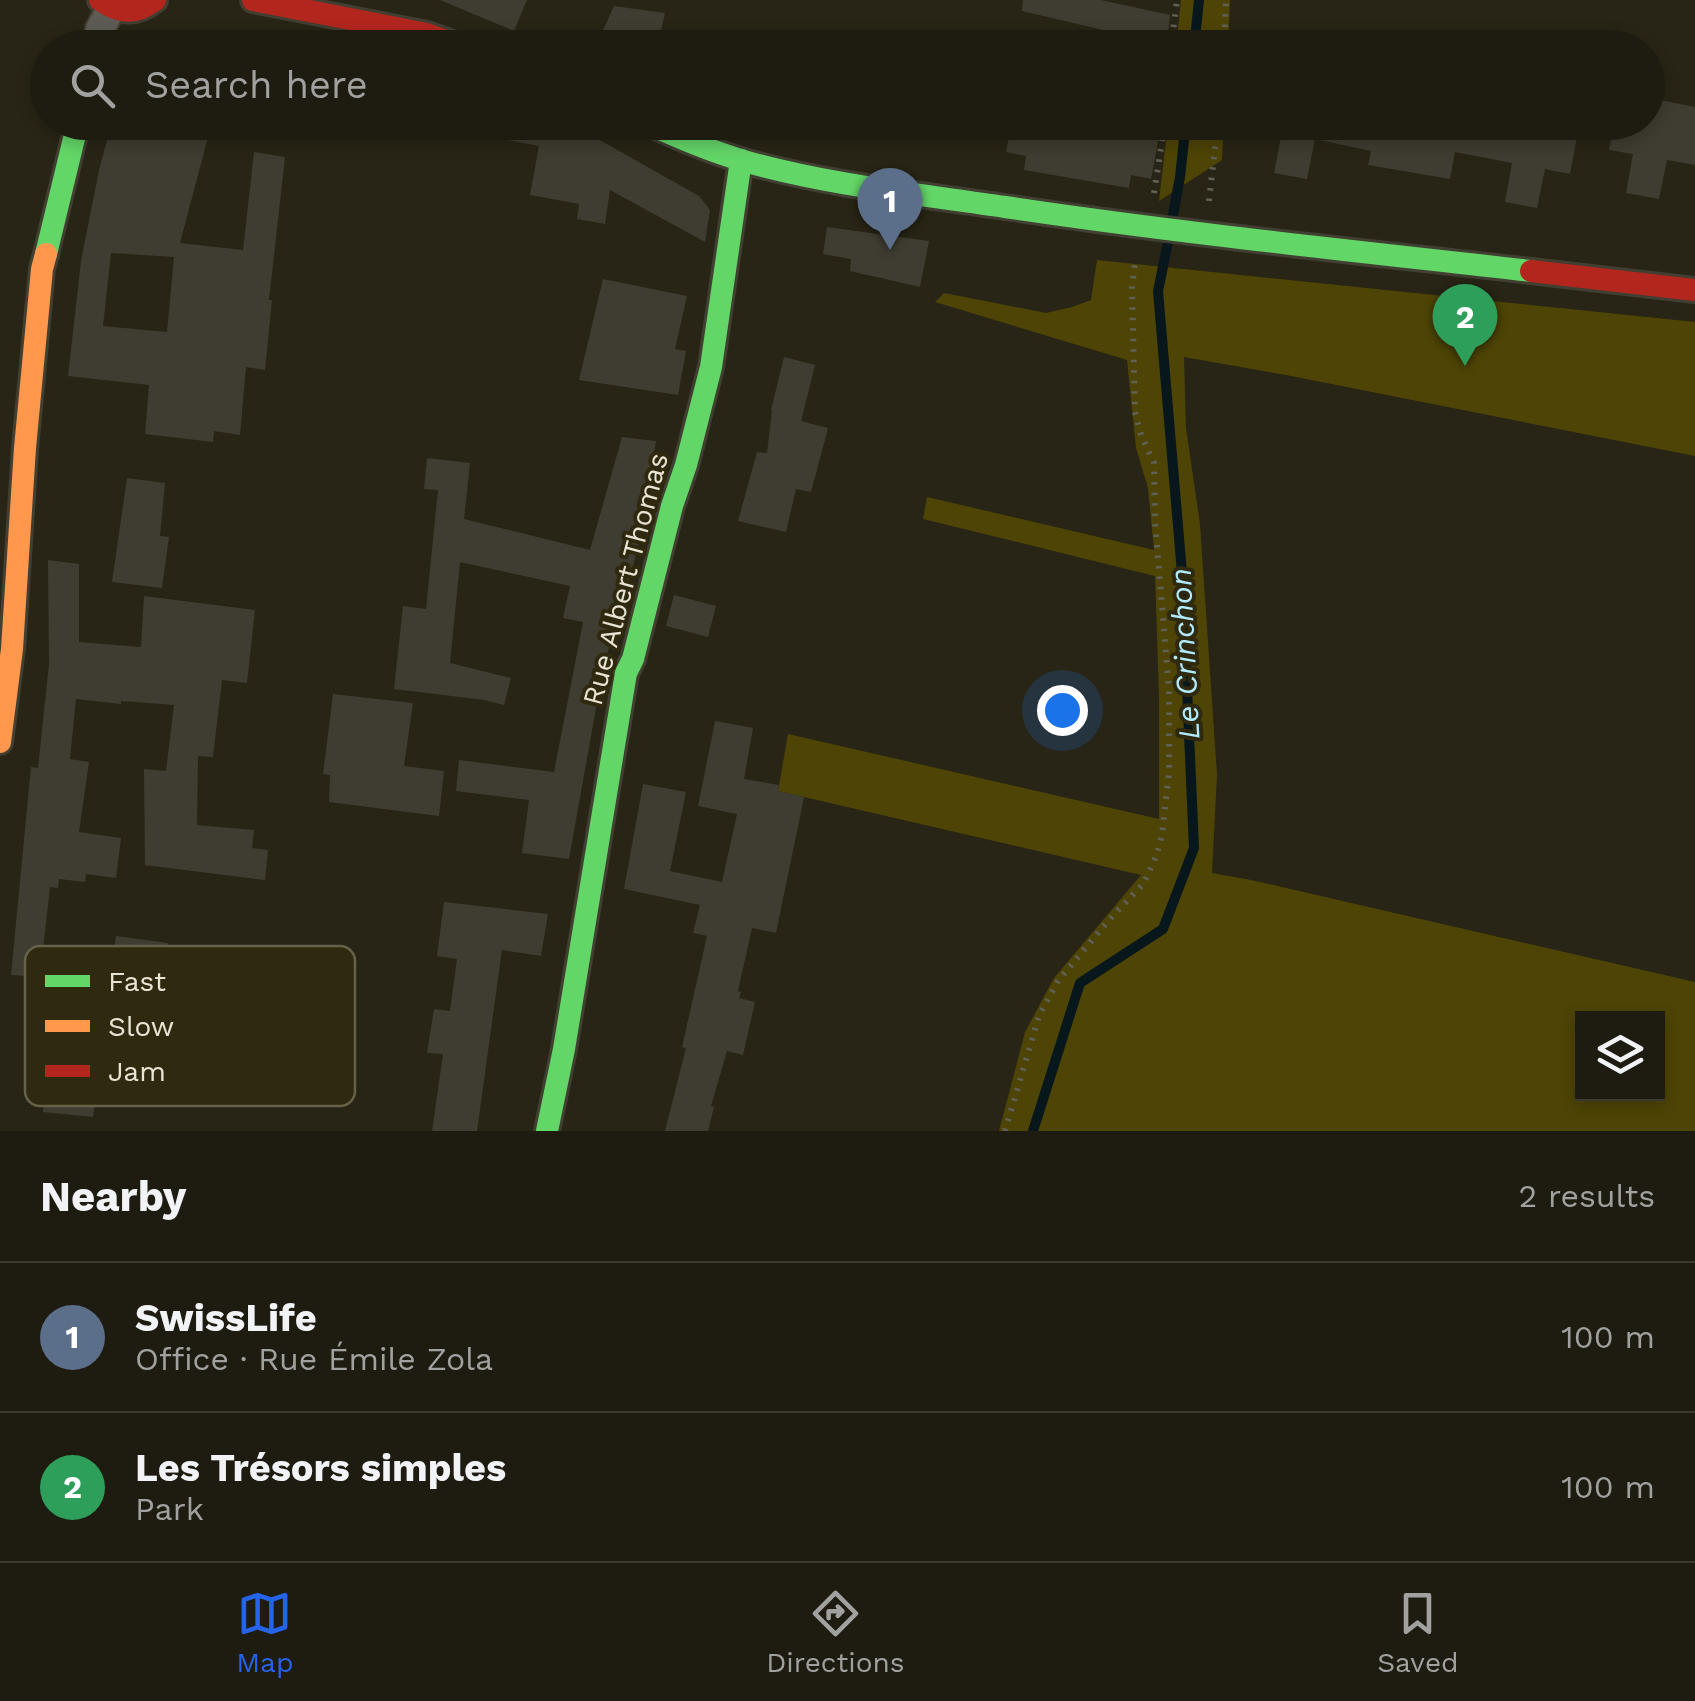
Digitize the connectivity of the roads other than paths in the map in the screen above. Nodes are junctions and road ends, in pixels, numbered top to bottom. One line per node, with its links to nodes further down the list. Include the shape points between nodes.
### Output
1 (155, 0): 3 (street, via 124,12)
2 (253, 0): 5 (street)
3 (106, 4): 4 (street)
4 (100, 30)
5 (407, 30)
6 (74, 140): 10 (street, via 42,269)
7 (686, 140): 8 (street)
8 (741, 160): 9 (street, via 870,187 1148,228); 11 (street, Rue Albert Thomas, via 711,367 626,673)
9 (1695, 290)
10 (0, 742)
11 (547, 1131)

